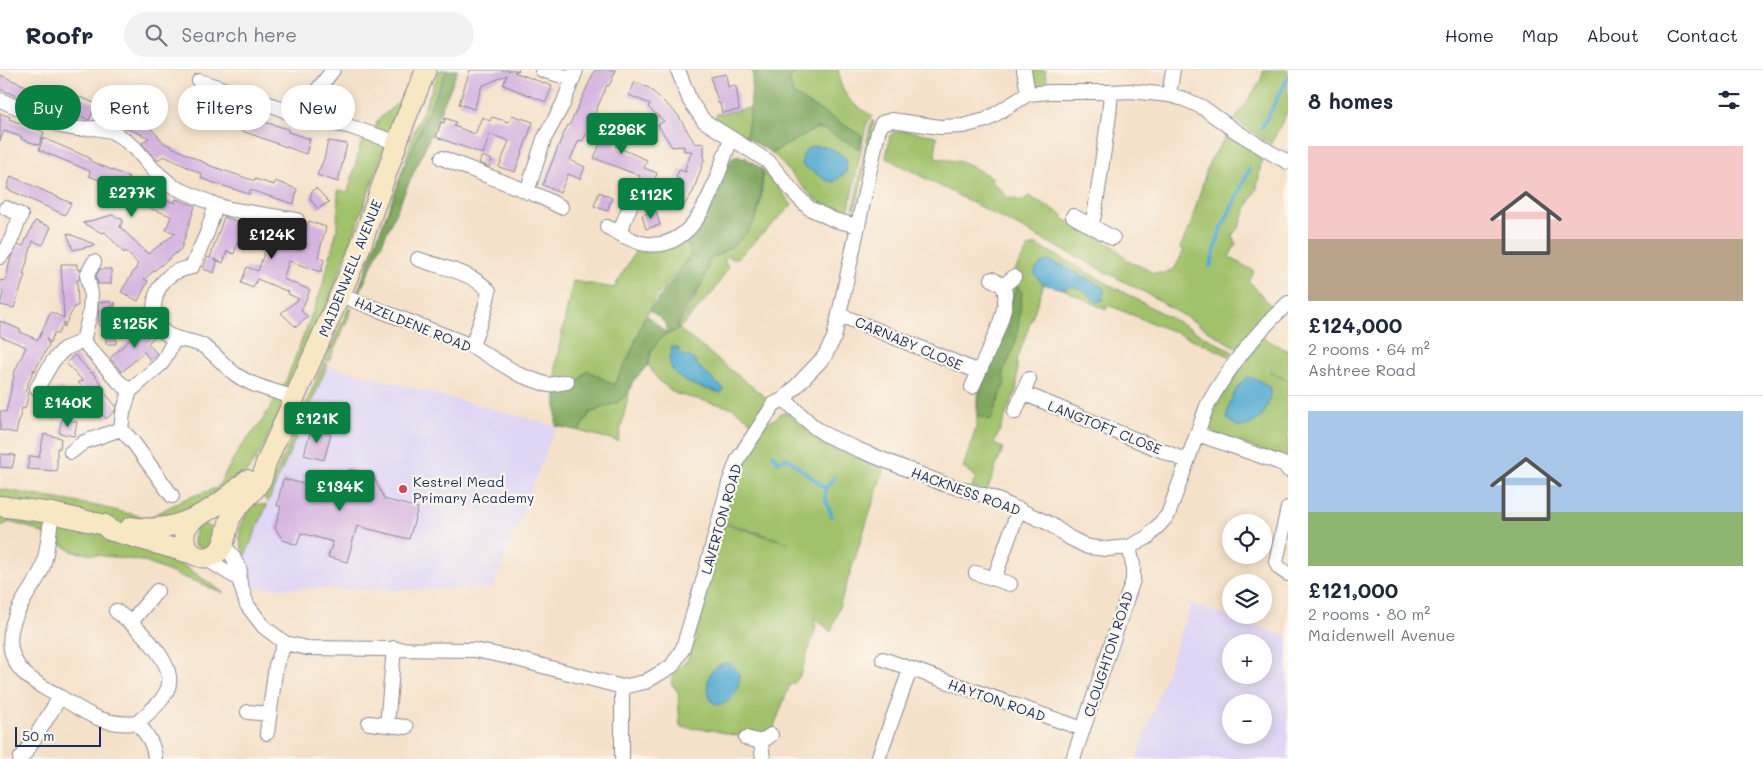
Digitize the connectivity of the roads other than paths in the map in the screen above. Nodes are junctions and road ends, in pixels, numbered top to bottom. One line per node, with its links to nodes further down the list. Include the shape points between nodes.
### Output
1 (333, 70): 9 (street)
2 (426, 70): 17 (street, MAIDENWELL AVENUE)
3 (542, 70): 7 (street)
4 (678, 70): 16 (street, via 697,114)
5 (1024, 70): 11 (street)
6 (1173, 70): 12 (street)
7 (574, 74): 20 (street, via 563,104 544,139)
8 (199, 80): 14 (street)
9 (321, 85)
10 (1110, 92): 11 (street, LAVERTON ROAD); 12 (street, LAVERTON ROAD); 28 (street)
11 (1028, 94): 27 (street, LAVERTON ROAD, via 986,120 973,124 950,128 892,120 883,122)
12 (1169, 95): 19 (street, LAVERTON ROAD, via 1202,106 1234,130)
13 (0, 100): 22 (street, via 61,126 111,131 135,148 153,170 174,187)
14 (281, 109)
15 (355, 128): 17 (street)
16 (731, 139): 21 (street, via 706,205 683,234 668,242 653,244 639,242 613,230); 27 (street, via 768,162 809,208 834,220)
17 (398, 143): 34 (street, MAIDENWELL AVENUE)
18 (438, 156): 20 (street)
19 (1288, 162)
20 (527, 192): 23 (street)
21 (634, 197)
22 (216, 205): 26 (street); 37 (street, via 192,267 172,274 157,291 156,317 163,331)
23 (561, 207)
24 (6, 208): 30 (street, via 21,215 8,247)
25 (1073, 216): 28 (street)
26 (297, 220)
27 (858, 226): 36 (street, LAVERTON ROAD)
28 (1091, 227): 29 (street)
29 (1113, 238)
30 (0, 257)
31 (418, 259): 39 (street, via 468,276 489,291)
32 (94, 262): 38 (street, via 88,275 90,313)
33 (1014, 277): 40 (street, CARNABY CLOSE, via 998,282 1006,294 1004,310)
34 (340, 294): 39 (street, HAZELDENE ROAD); 47 (street, MAIDENWELL AVENUE)
35 (1288, 303): 51 (street, HACKNESS ROAD, via 1252,342 1216,390)
36 (840, 315): 40 (street, CARNABY CLOSE); 48 (street, LAVERTON ROAD, via 834,338 824,357)
37 (175, 339): 45 (street, via 162,363); 47 (street, via 200,345 238,376)
38 (83, 341): 44 (street, via 64,349); 45 (street)
39 (472, 346): 42 (street, HAZELDENE ROAD, via 527,378 548,385)
40 (978, 372): 43 (street, CARNABY CLOSE)
41 (1029, 378): 46 (street)
42 (567, 382)
43 (972, 387)
44 (37, 388)
45 (130, 391): 50 (street)
46 (1023, 393): 49 (street); 53 (street, LANGTOFT CLOSE)
47 (294, 398): 54 (street, MAIDENWELL AVENUE)
48 (784, 399): 59 (street, HACKNESS ROAD, via 828,436 944,484 991,497); 79 (street, LAVERTON ROAD, via 774,404 738,459 683,648 672,666 645,682)
49 (1015, 412)
50 (121, 429): 52 (street, via 84,442); 56 (street)
51 (1197, 434): 53 (street, HACKNESS ROAD); 55 (street, via 1278,462)
52 (71, 452)
53 (1188, 461): 64 (street, HACKNESS ROAD, via 1168,515 1148,537)
54 (266, 463): 61 (street, MAIDENWELL AVENUE, via 236,491); 63 (street, MAIDENWELL AVENUE, via 256,488 228,522)
55 (1288, 470)
56 (172, 496)
57 (0, 506): 60 (street, MAIDENWELL AVENUE)
58 (1288, 508): 67 (street, via 1276,562)
59 (1019, 509): 64 (street, HACKNESS ROAD, via 1088,547); 69 (street)
60 (52, 513): 62 (street, MAIDENWELL AVENUE); 73 (street, via 41,570 20,606)
61 (196, 518): 62 (street, MAIDENWELL AVENUE, via 156,529 111,522); 63 (street, via 207,516 215,519 221,525); 65 (street, via 187,526 184,535 186,546)
62 (105, 525): 65 (street, MAIDENWELL AVENUE, via 109,530)
63 (224, 541): 65 (street, via 215,554); 68 (street, LAVERTON ROAD, via 240,571)
64 (1129, 547): 87 (street, CLOUGHTON ROAD, via 1132,580)
65 (198, 555): 68 (street)
66 (976, 573): 69 (street)
67 (1288, 574)
68 (239, 579): 75 (street, LAVERTON ROAD, via 247,605 264,628)
69 (994, 579): 70 (street)
70 (1010, 584)
71 (157, 591): 74 (street)
72 (116, 612): 74 (street)
73 (6, 622): 80 (street, via 10,646 20,669)
74 (131, 622): 83 (street, via 167,665 170,678 165,695)
75 (285, 643): 76 (street, LAVERTON ROAD, via 307,648); 82 (street, via 276,665)
76 (394, 648): 79 (street, LAVERTON ROAD, via 474,650); 85 (street)
77 (884, 659): 78 (street, HAYTON ROAD)
78 (910, 670): 87 (street, HAYTON ROAD); 94 (street)
79 (622, 687): 92 (street)
80 (60, 697): 83 (street, via 98,720 121,724); 90 (street)
81 (248, 712): 82 (street)
82 (269, 714): 88 (street)
83 (137, 722): 91 (street, via 153,745)
84 (369, 723): 85 (street)
85 (387, 725): 86 (street)
86 (406, 726)
87 (1083, 730): 95 (street, CLOUGHTON ROAD)
88 (267, 733)
89 (746, 738): 93 (street, via 766,739)
90 (20, 759)
91 (155, 759)
92 (622, 759)
93 (763, 759)
94 (878, 759)
95 (1073, 759)

